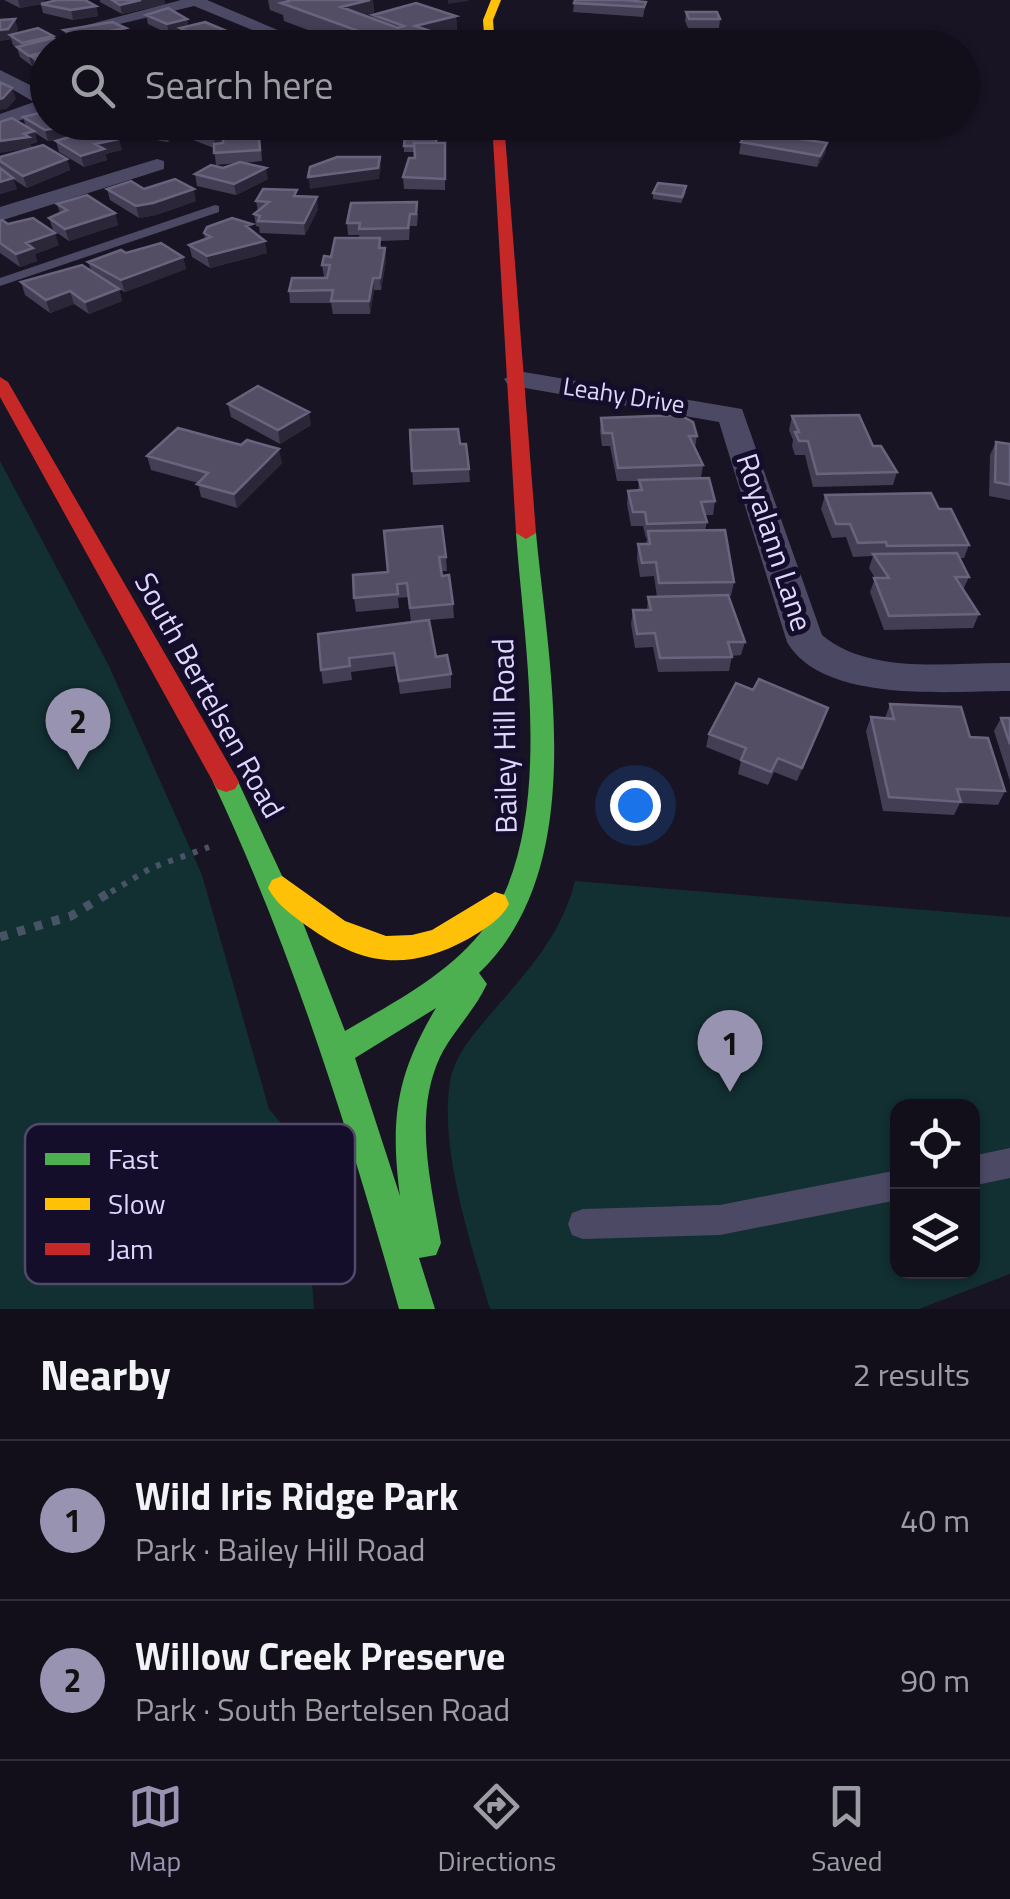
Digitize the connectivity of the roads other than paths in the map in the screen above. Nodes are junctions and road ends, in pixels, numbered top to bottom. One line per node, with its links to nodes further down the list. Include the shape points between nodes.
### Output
1 (496, 0): 5 (main road)
2 (195, 1): 3 (street); 4 (street)
3 (95, 25)
4 (267, 30)
5 (489, 30)
6 (0, 74): 7 (street)
7 (30, 91)
8 (30, 111): 9 (street)
9 (0, 120)
10 (499, 140): 15 (main road, Bailey Hill Road)
11 (157, 165): 13 (street)
12 (215, 209): 14 (lane)
13 (0, 214)
14 (0, 282)
15 (518, 378): 17 (street, Leahy Drive); 19 (main road, Bailey Hill Road, via 542,808)
16 (0, 382): 20 (main road, South Bertelsen Road, via 200,733)
17 (729, 412): 18 (street, Royalann Lane, via 806,642 827,670)
18 (1010, 677)
19 (534, 857): 20 (main road, via 479,920 443,942 406,950 356,944 330,932); 21 (main road, Bailey Hill Road)
20 (271, 876): 22 (main road, South Bertelsen Road)
21 (504, 925): 22 (main road, Bailey Hill Road, via 442,987); 28 (main road, via 492,961 438,1027 414,1080 416,1176)
22 (340, 1050): 27 (main road)
23 (1010, 1163): 24 (lane)
24 (980, 1169)
25 (890, 1187): 26 (lane, via 720,1220)
26 (583, 1224)
27 (417, 1309)
28 (432, 1309)

